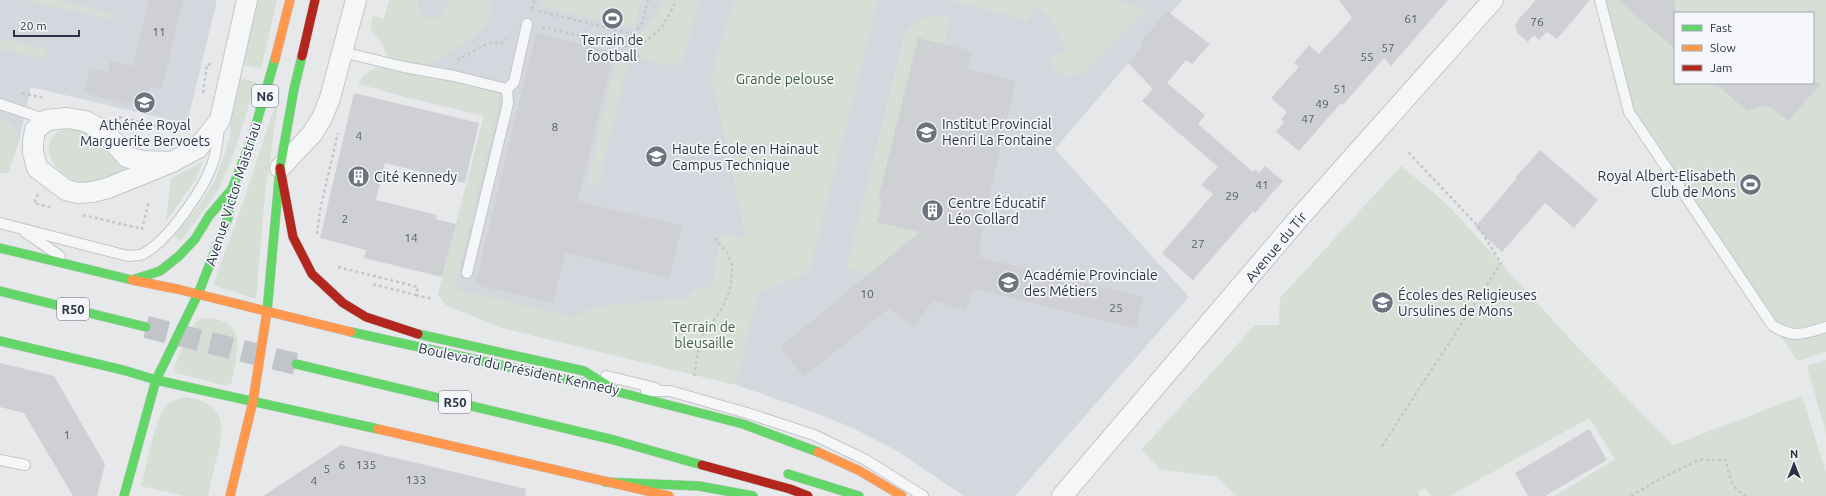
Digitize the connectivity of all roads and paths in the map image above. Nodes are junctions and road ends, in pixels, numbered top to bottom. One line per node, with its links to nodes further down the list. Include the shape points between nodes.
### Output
1 (247, 0): 19 (street)
2 (290, 0): 24 (main road, Avenue Victor Maistriau / N6, via 270,80 253,135)
3 (315, 0): 23 (main road, N6, via 294,90)
4 (356, 0): 13 (street)
5 (534, 0): 11 (path, via 532,10)
6 (648, 0): 11 (path, via 642,23)
7 (676, 0): 12 (path, via 665,24 652,38)
8 (1493, 0): 69 (street, Avenue du Tir, via 1300,218)
9 (1600, 0): 45 (lane, via 1629,112 1772,325 1784,332 1802,334)
10 (527, 24): 12 (path); 15 (path, via 502,43 489,43 450,64); 16 (lane, via 514,82)
11 (633, 34): 12 (path)
12 (632, 48): 14 (path)
13 (342, 52): 15 (lane); 23 (street, via 322,118 312,134)
14 (639, 57)
15 (427, 71): 16 (lane)
16 (507, 90): 36 (lane, via 508,103)
17 (0, 104): 18 (lane)
18 (47, 120): 22 (street, via 67,118 85,121 111,139 127,157 142,161); 22 (street, via 35,130 33,152 37,168 66,190 78,193 108,188)
19 (220, 120): 22 (street, via 198,148); 30 (lane, via 217,149 207,176 183,216 159,242 142,254 128,256)
20 (340, 125): 32 (path, via 320,210)
21 (1407, 150): 55 (path, via 1478,226 1501,263)
22 (172, 162)
23 (280, 168): 43 (main road, N6); 48 (main road, via 293,237 312,274 343,303 366,317 393,327)
24 (232, 189): 37 (main road, via 209,216 195,239 179,256 160,271); 40 (main road, Avenue Victor Maistriau / N6, via 228,218)
25 (149, 201): 28 (path, via 142,229)
26 (34, 203): 27 (path)
27 (57, 209)
28 (80, 214)
29 (0, 223): 30 (lane)
30 (19, 227): 34 (lane)
31 (714, 238): 49 (path, via 727,252 732,266 731,285 723,307 700,339)
32 (316, 241)
33 (0, 248): 34 (main road, Boulevard du Président Kennedy)
34 (74, 266): 37 (main road, Boulevard du Président Kennedy)
35 (338, 267): 41 (path, via 418,287)
36 (467, 273)
37 (132, 280): 40 (main road, Boulevard du Président Kennedy)
38 (372, 284): 41 (path)
39 (0, 291): 44 (main road, R50)
40 (198, 294): 43 (main road, Boulevard du Président Kennedy); 50 (main road, Avenue Victor Maistriau)
41 (416, 296): 42 (path)
42 (433, 298)
43 (267, 312): 52 (main road, Boulevard du Président Kennedy); 53 (main road)
44 (146, 326)
45 (1826, 327)
46 (0, 341): 50 (main road)
47 (296, 364): 54 (main road, R50)
48 (584, 371): 51 (lane); 52 (main road)
49 (694, 376)
50 (156, 380): 53 (main road); 61 (main road, Avenue Victor Maistriau)
51 (670, 391): 52 (lane, Boulevard du Président Kennedy); 68 (lane, Boulevard du Président Kennedy, via 814,435 866,460)
52 (618, 392): 67 (main road, via 743,424 806,446 860,471)
53 (253, 401): 60 (main road); 62 (main road)
54 (614, 440): 56 (main road); 65 (main road, R50)
55 (1382, 446)
56 (682, 449)
57 (0, 460): 58 (lane)
58 (24, 465)
59 (776, 472): 66 (main road)
60 (605, 482): 63 (main road); 64 (main road, via 697,487)
61 (124, 496)
62 (230, 496)
63 (669, 496)
64 (753, 496)
65 (808, 496)
66 (859, 496)
67 (902, 496)
68 (924, 496)
69 (1062, 496)
70 (1631, 496): 71 (path, via 1699,460 1726,460 1730,481 1743,495)
71 (1750, 496)

